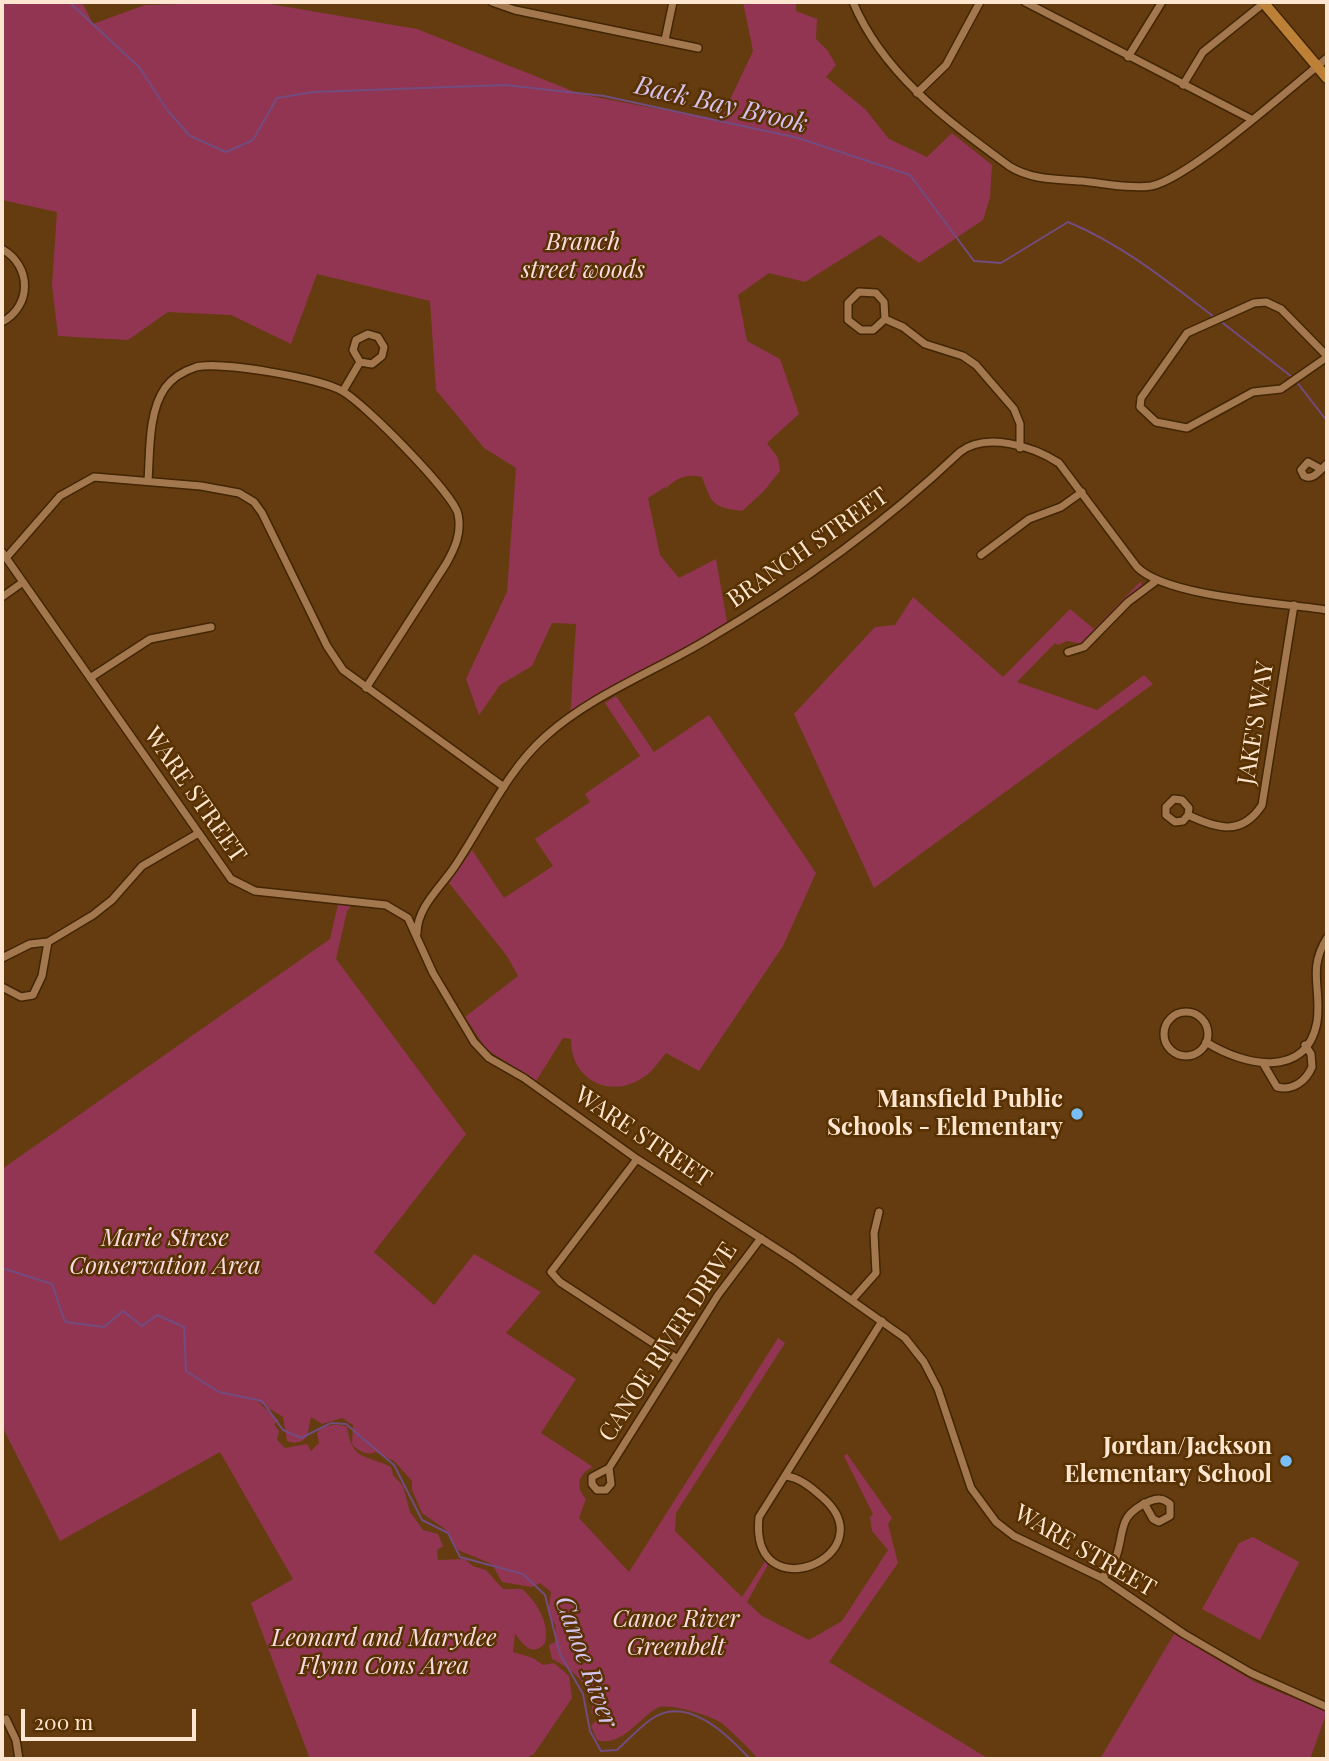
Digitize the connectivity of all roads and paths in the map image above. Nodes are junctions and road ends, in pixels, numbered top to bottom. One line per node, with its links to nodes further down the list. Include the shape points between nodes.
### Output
1 (492, 2): 8 (street)
2 (673, 2): 8 (street)
3 (853, 2): 15 (street, via 871,39)
4 (980, 2): 15 (street, via 946,65)
5 (1025, 2): 10 (street)
6 (1163, 2): 10 (street)
7 (1264, 3): 12 (main road); 14 (street, via 1203,52)
8 (665, 40): 9 (street)
9 (698, 48)
10 (1128, 57): 14 (street)
11 (1327, 58): 12 (street)
12 (1318, 66): 13 (main road); 16 (street)
13 (1327, 78)
14 (1183, 85): 16 (street)
15 (917, 93): 16 (street, via 1024,174 1140,186 1170,178)
16 (1251, 119)
17 (2, 249): 19 (street, via 18,262 25,288 18,308)
18 (885, 318): 18 (street, via 884,302 872,291 859,292 848,303 848,320 860,330 873,330); 23 (street, via 925,344 976,365 1014,409 1020,424)
19 (2, 322)
20 (1327, 357): 20 (street, via 1289,315 1273,305 1254,303 1187,332 1140,398 1140,407 1148,417 1183,429 1253,393 1274,392)
21 (360, 362): 21 (street, via 354,354 356,340 364,334 378,337 384,347 382,356 372,364); 22 (street)
22 (343, 391): 24 (street, via 301,376 205,366 187,371 160,396); 36 (street, via 442,488 457,510 459,525 456,547)
23 (1020, 448): 25 (street, BRANCH STREET, via 1059,463); 37 (street, BRANCH STREET, via 983,442 964,449 871,531 825,563 726,629 628,682 554,730)
24 (148, 481): 26 (street, via 107,476 85,480 60,496); 36 (street, via 226,489 254,502 331,653 351,678)
25 (1082, 492): 27 (street, via 1061,508 1029,519); 28 (street, BRANCH STREET, via 1137,567)
26 (4, 555): 29 (street, WARE STREET)
27 (981, 555)
28 (1156, 581): 31 (street); 34 (street, via 1084,647)
29 (23, 582): 30 (street); 35 (street, WARE STREET)
30 (2, 597)
31 (1294, 605): 32 (street); 38 (street, JAKE'S WAY, via 1262,804 1244,824 1227,829)
32 (1327, 610)
33 (211, 627): 35 (street, via 150,639)
34 (1068, 652)
35 (90, 678): 39 (street, WARE STREET)
36 (366, 688): 37 (street)
37 (504, 787): 40 (street, BRANCH STREET)
38 (1188, 816)
39 (197, 834): 41 (street, WARE STREET, via 241,887 361,900 386,905); 44 (street, via 142,866 112,900)
40 (427, 903): 41 (street, BRANCH STREET); 42 (street, BRANCH STREET, via 417,920)
41 (408, 918): 42 (street, WARE STREET)
42 (417, 937): 50 (street, WARE STREET, via 433,973 480,1049)
43 (1327, 938): 48 (street, via 1315,968 1316,1023)
44 (48, 942): 45 (street, via 30,944); 46 (street, via 33,995 21,997)
45 (2, 958)
46 (2, 987)
47 (1206, 1042): 47 (street, via 1206,1025 1192,1013 1175,1016 1166,1026 1166,1043 1178,1055 1195,1054); 49 (street, via 1246,1062)
48 (1305, 1045): 49 (street, via 1286,1059); 49 (street, via 1312,1067 1298,1084 1277,1087)
49 (1264, 1065)
50 (637, 1159): 52 (street, WARE STREET); 55 (street, via 551,1272)
51 (879, 1212): 53 (street, via 874,1233 877,1267)
52 (761, 1238): 53 (street, WARE STREET); 55 (street, CANOE RIVER DRIVE)
53 (852, 1300): 54 (street, WARE STREET)
54 (882, 1321): 57 (street); 59 (street, WARE STREET, via 905,1338 924,1362 938,1389 971,1488 985,1511 1013,1535)
55 (676, 1359): 56 (street, CANOE RIVER DRIVE)
56 (609, 1468)
57 (785, 1476): 57 (street, via 760,1517 758,1534 772,1560 792,1569 811,1568 834,1548 838,1518 818,1494)
58 (1144, 1503): 59 (street, via 1122,1525 1117,1557)
59 (1102, 1578): 60 (street, WARE STREET, via 1234,1663)
60 (1327, 1707)
61 (6, 1719): 62 (street)
62 (19, 1759)

